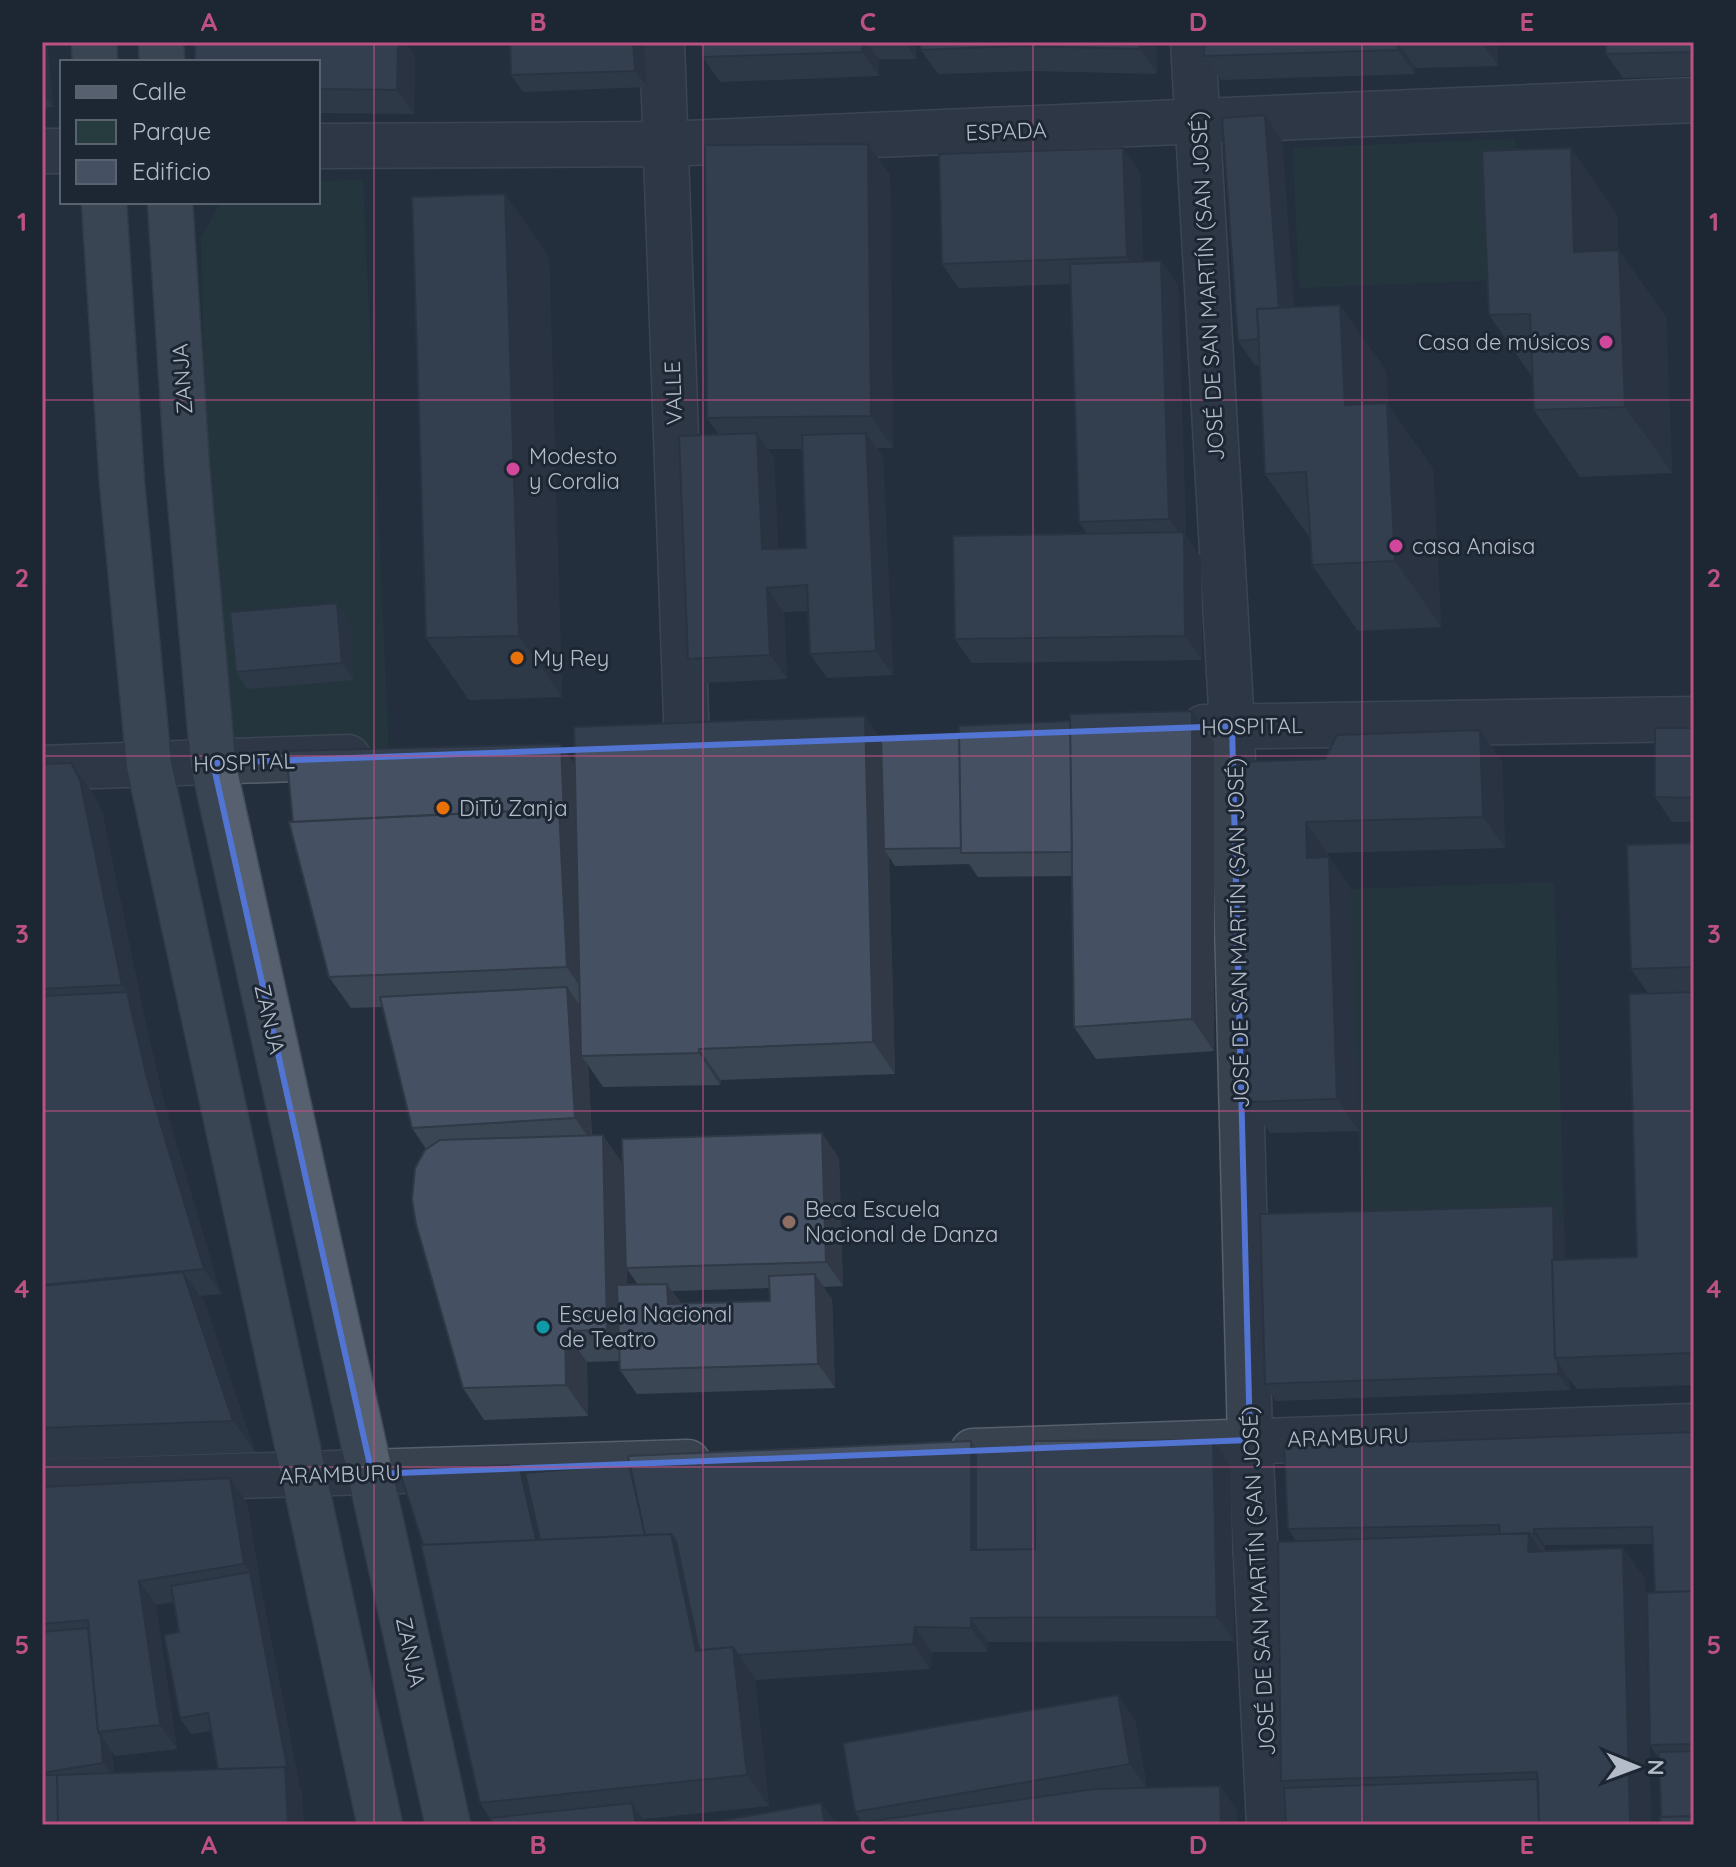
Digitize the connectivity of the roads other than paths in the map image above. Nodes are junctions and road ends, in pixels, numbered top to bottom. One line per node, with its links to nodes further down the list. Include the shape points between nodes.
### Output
1 (662, 42): 5 (street, VALLE)
2 (1193, 42): 4 (street, JOSÉ DE SAN MARTÍN (SAN JOSÉ))
3 (1694, 100): 4 (street, ESPADA)
4 (1198, 123): 5 (street, ESPADA); 10 (street, JOSÉ DE SAN MARTÍN (SAN JOSÉ))
5 (664, 144): 6 (street, ESPADA); 13 (street, VALLE)
6 (320, 146)
7 (104, 204): 17 (main road, via 122,483)
8 (170, 204): 16 (main road, ZANJA)
9 (1694, 719): 10 (street, HOSPITAL)
10 (1232, 726): 11 (street, HOSPITAL); 20 (street, JOSÉ DE SAN MARTÍN (SAN JOSÉ))
11 (1170, 728)
12 (734, 743): 13 (street)
13 (687, 744): 14 (street)
14 (639, 746)
15 (389, 755): 16 (street, HOSPITAL)
16 (213, 763): 17 (street, HOSPITAL); 23 (main road, ZANJA)
17 (149, 765): 18 (street, HOSPITAL); 24 (main road)
18 (42, 768)
19 (1694, 1426): 20 (street, ARAMBURU)
20 (1250, 1440): 21 (street, ARAMBURU); 28 (street, JOSÉ DE SAN MARTÍN (SAN JOSÉ))
21 (931, 1452)
22 (724, 1460): 23 (street, ARAMBURU)
23 (372, 1474): 24 (street, ARAMBURU); 27 (main road, ZANJA)
24 (306, 1475): 25 (street, ARAMBURU); 26 (main road)
25 (42, 1482)
26 (380, 1825)
27 (448, 1825)
28 (1269, 1825)

